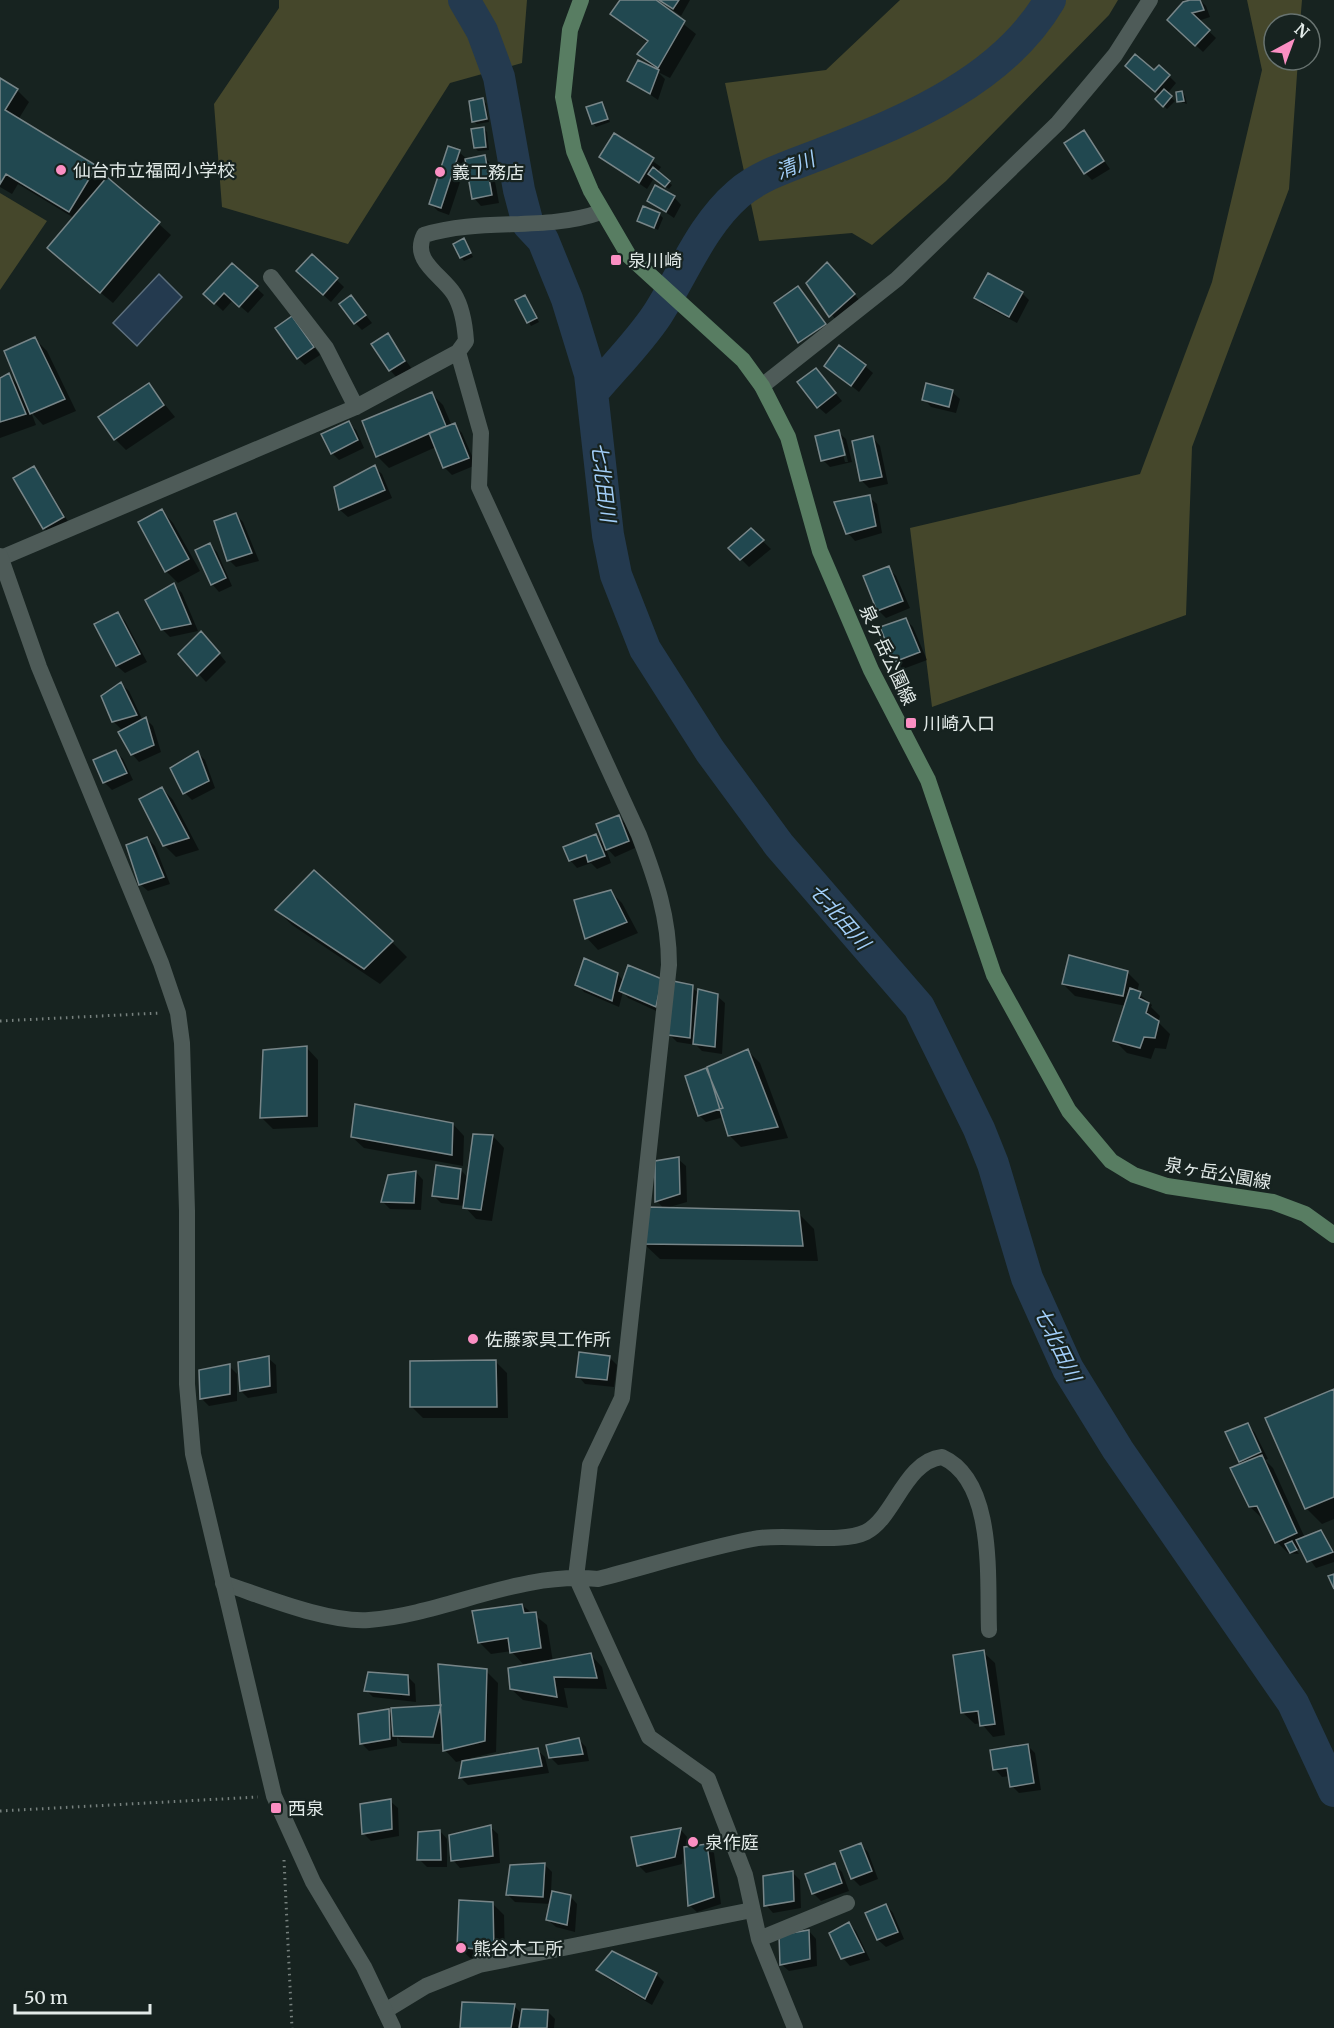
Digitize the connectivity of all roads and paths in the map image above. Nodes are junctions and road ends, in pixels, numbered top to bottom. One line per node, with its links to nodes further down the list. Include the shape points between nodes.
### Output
1 (581, 0): 3 (main road, 泉ヶ岳公園線, via 570,30 563,97 574,151)
2 (1150, 0): 6 (street, via 1115,55 1058,123 897,279)
3 (601, 212): 5 (street, via 579,220 439,230 424,236 421,258 456,296 466,341); 6 (main road, 泉ヶ岳公園線, via 618,242 642,270 743,360)
4 (271, 277): 7 (street, via 326,348)
5 (458, 352): 7 (street); 12 (street, via 481,433 479,487 639,835 656,879 669,933 669,965 622,1398 590,1465)
6 (762, 386): 11 (main road, 泉ヶ岳公園線, via 788,437 825,562 871,670 928,780 994,975 1069,1111 1111,1161 1134,1175 1167,1186 1273,1202 1305,1214)
7 (356, 407): 8 (street)
8 (1, 557): 9 (street, via 39,667)
9 (178, 1013): 10 (path); 13 (street, via 187,1211 187,1384 193,1454)
10 (0, 1021)
11 (1334, 1234)
12 (576, 1577): 13 (street, via 533,1582 368,1620 324,1615); 14 (street, via 598,1579 753,1539 857,1535 872,1528 920,1468 934,1457 942,1457 967,1476 982,1517); 19 (street, via 650,1737 708,1779 745,1875)
13 (223, 1583): 15 (street)
14 (989, 1630)
15 (274, 1796): 16 (path); 17 (street)
16 (0, 1811)
17 (291, 1838): 21 (street); 22 (path, via 283,1863)
18 (847, 1903): 20 (street)
19 (752, 1910): 20 (street); 21 (street, via 479,1965 426,1986)
20 (759, 1939): 24 (street)
21 (385, 2011): 23 (street)
22 (292, 2028)
23 (393, 2028)
24 (795, 2028)

